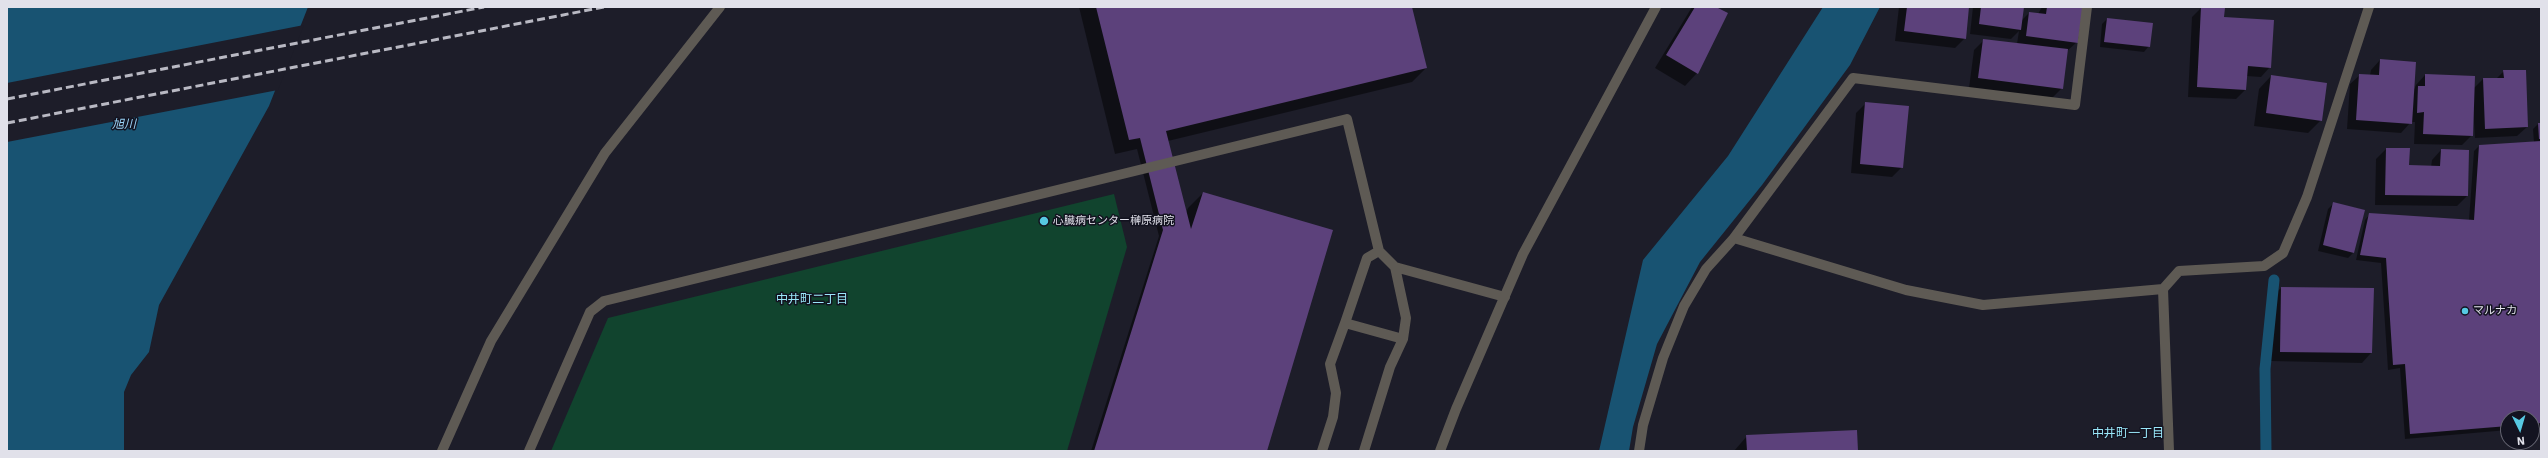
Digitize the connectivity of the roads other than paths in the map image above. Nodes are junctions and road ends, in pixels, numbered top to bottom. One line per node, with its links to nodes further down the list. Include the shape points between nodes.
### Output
1 (720, 7): 12 (street, via 605,153 491,341)
2 (1656, 7): 9 (street, via 1523,254)
3 (2087, 7): 5 (street, via 2074,105 1853,78)
4 (2368, 7): 8 (street, via 2307,198 2283,253 2264,266 2179,271)
5 (1734, 238): 8 (street, via 1906,290 1983,305); 17 (street, via 1706,269 1684,306 1663,358 1643,425)
6 (1380, 251): 7 (street); 10 (street, via 1367,258); 13 (street, via 1347,119 604,301 590,312)
7 (1395, 267): 9 (street); 11 (street, via 1406,318)
8 (2163, 288): 18 (street)
9 (1505, 297): 16 (street)
10 (1345, 323): 11 (street); 14 (street, via 1330,364 1336,394 1333,417)
11 (1403, 339): 15 (street, via 1390,367)
12 (442, 451)
13 (529, 451)
14 (1322, 451)
15 (1364, 451)
16 (1440, 451)
17 (1639, 451)
18 (2169, 451)

